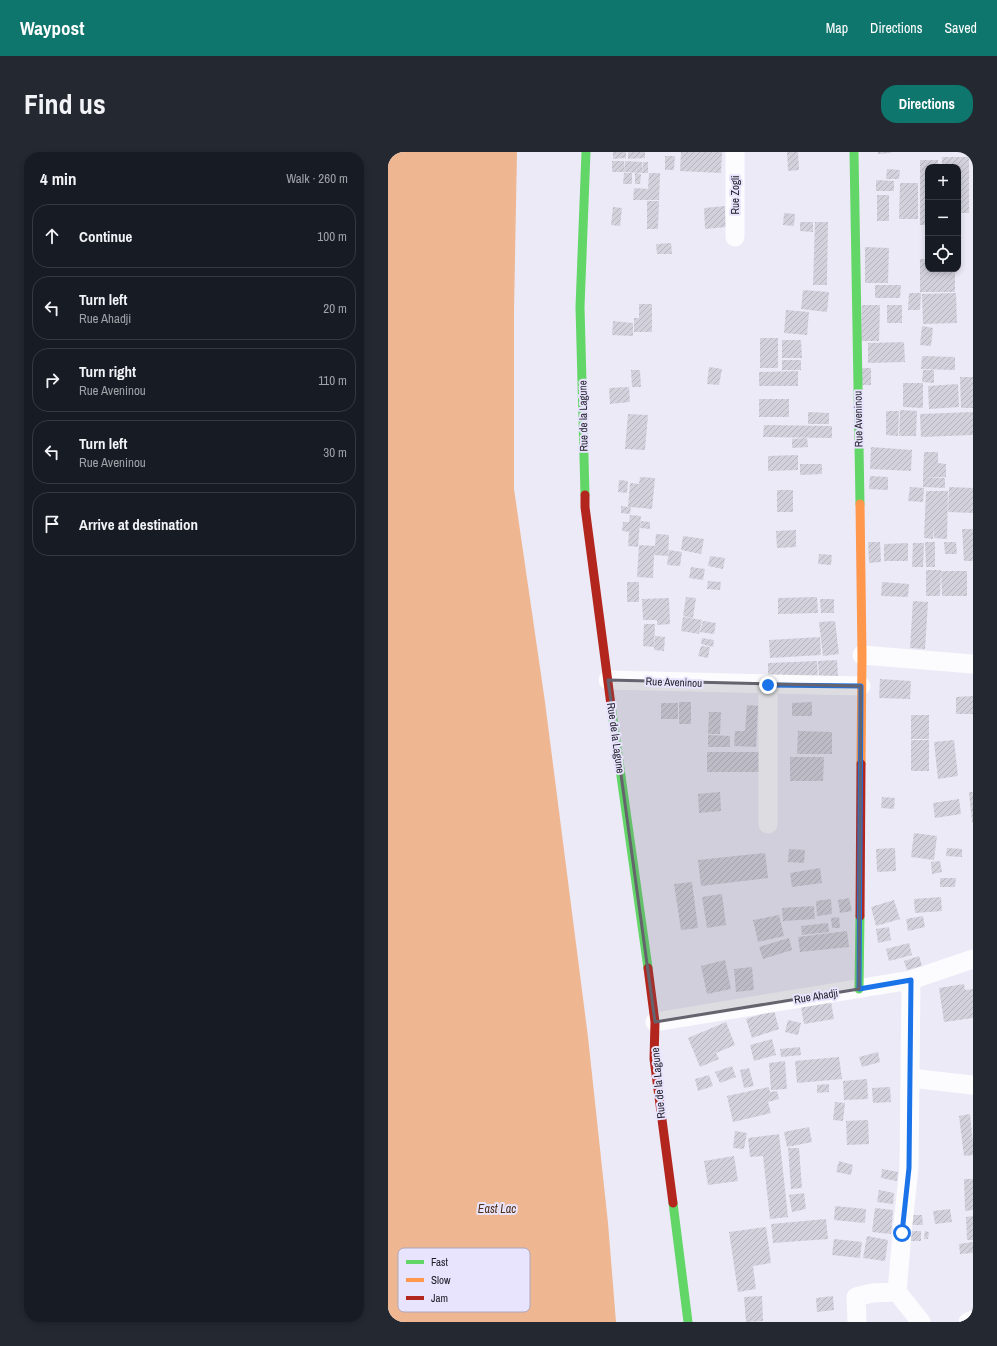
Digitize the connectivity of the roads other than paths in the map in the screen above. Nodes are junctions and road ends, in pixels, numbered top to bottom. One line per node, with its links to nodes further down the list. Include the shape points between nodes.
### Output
1 (586, 152): 7 (street, Rue de la Lagune, via 580,307 585,507)
2 (735, 152): 4 (street, Rue Zogli)
3 (854, 152): 5 (street, Rue Aveninou)
4 (735, 237)
5 (862, 655): 6 (street); 9 (street, Rue Aveninou)
6 (973, 664)
7 (608, 680): 8 (street, Rue Aveninou); 14 (street, Rue de la Lagune)
8 (768, 685): 9 (street, Rue Aveninou); 10 (street)
9 (861, 686): 13 (street, Rue Aveninou)
10 (768, 824)
11 (973, 959): 12 (street, Rue Ahadji)
12 (911, 980): 13 (street, Rue Ahadji); 15 (street)
13 (859, 989): 14 (street, Rue Ahadji)
14 (655, 1022): 19 (street, Rue de la Lagune, via 654,1059)
15 (910, 1078): 16 (street); 17 (street, via 909,1168)
16 (973, 1085)
17 (898, 1292): 20 (street, via 872,1293 856,1298); 21 (street)
18 (973, 1320): 22 (street)
19 (688, 1322)
20 (857, 1322)
21 (922, 1322)
22 (968, 1322)

